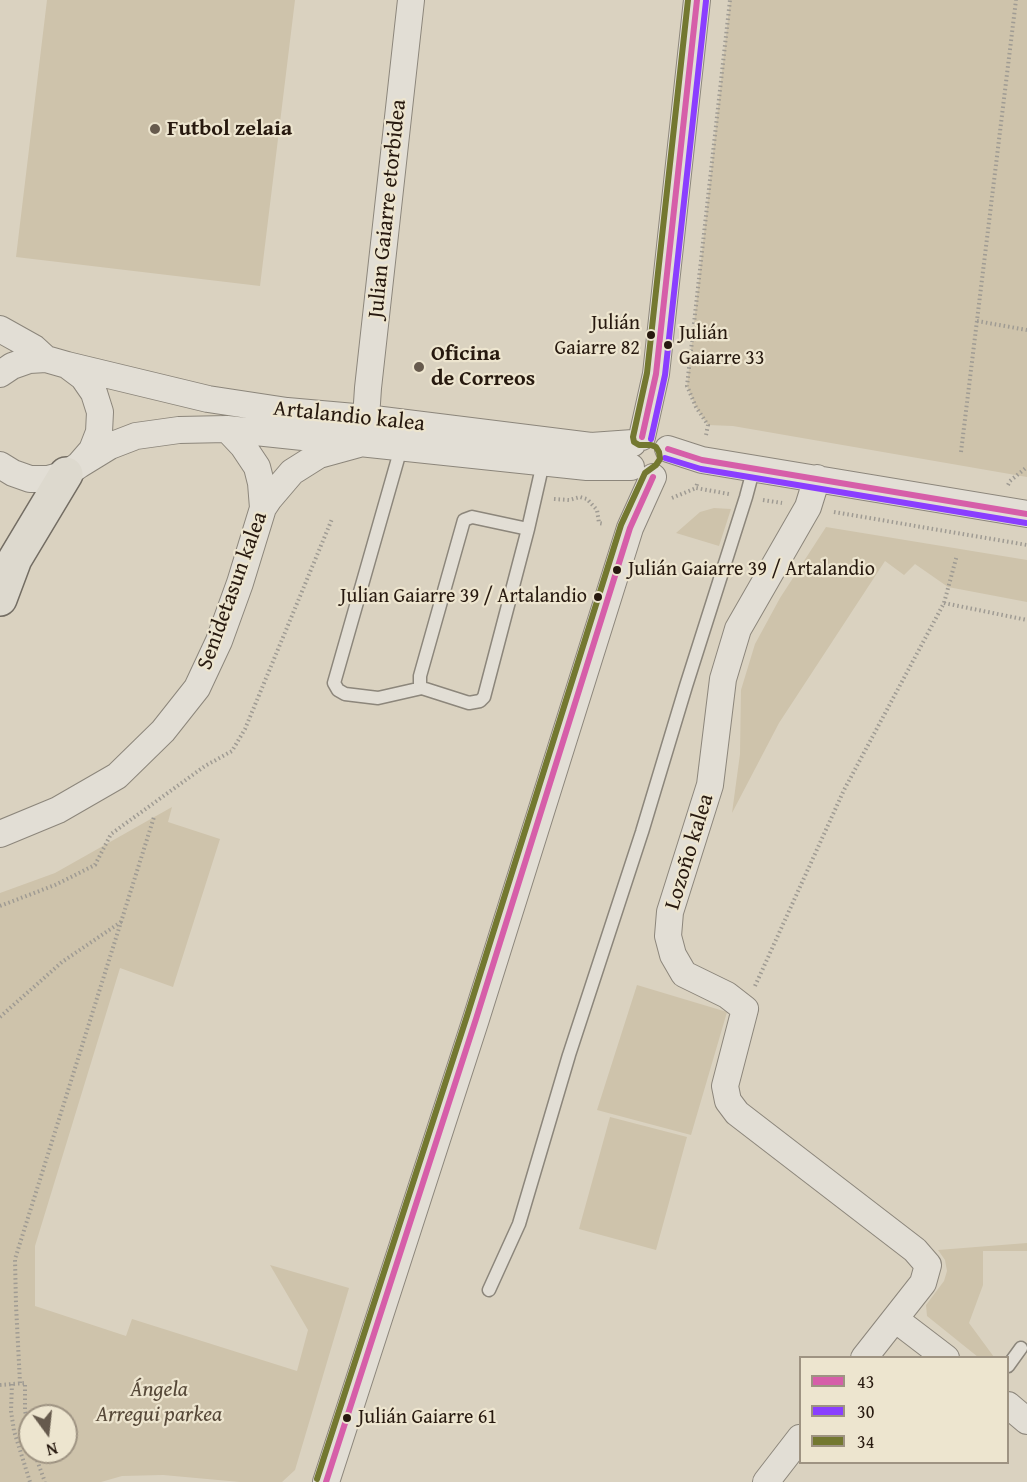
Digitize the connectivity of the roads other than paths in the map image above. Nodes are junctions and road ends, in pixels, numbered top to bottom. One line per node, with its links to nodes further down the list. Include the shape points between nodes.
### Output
1 (411, 0): 6 (street, Julian Gaiarre etorbidea)
2 (697, 0): 10 (street)
3 (0, 329): 4 (street)
4 (57, 362): 5 (street, via 29,360); 6 (street, Artalandio kalea, via 208,399); 14 (street, via 83,377 100,412 99,432 92,450)
5 (0, 374)
6 (366, 418): 10 (street, Artalandio kalea, via 591,446)
7 (227, 429): 8 (street, Artalandio kalea); 14 (street, Artalandio kalea, via 179,429 136,436 110,446); 16 (street, via 257,467)
8 (359, 444): 9 (street, Artalandio kalea); 16 (street, Senidetasun kalea, via 319,455 292,472)
9 (401, 448): 11 (street, Artalandio kalea); 20 (lane, via 334,683 345,694 378,698)
10 (648, 458): 11 (street, Artalandio kalea, via 587,468); 13 (street, Artalandio kalea); 31 (street, via 630,528)
11 (543, 463): 18 (lane)
12 (0, 465): 14 (street, via 30,479 48,479)
13 (754, 467): 15 (street, Artalandio kalea); 22 (lane, via 519,1224)
14 (73, 469): 19 (main road, via 15,559)
15 (818, 478): 17 (street, Artalandio kalea); 23 (street, Lozoño kalea, via 807,507 738,629 723,679 710,785 670,912 668,936 673,956 684,974 728,995 745,1009 725,1086 728,1101 737,1113 915,1250 928,1265 923,1282)
16 (266, 503): 21 (street, Senidetasun kalea, via 219,641 197,688 170,722 117,776 58,810)
17 (1027, 514)
18 (528, 529): 20 (lane, via 484,697 469,703); 20 (lane, via 472,517 464,520 420,676)
19 (0, 599)
20 (422, 688)
21 (0, 834)
22 (489, 1290)
23 (895, 1319): 25 (street); 26 (street)
24 (1021, 1348): 27 (lane)
25 (866, 1356)
26 (943, 1356)
27 (1009, 1365)
28 (1009, 1406): 29 (street)
29 (1027, 1421)
30 (799, 1441): 32 (street)
31 (326, 1482)
32 (766, 1482)

